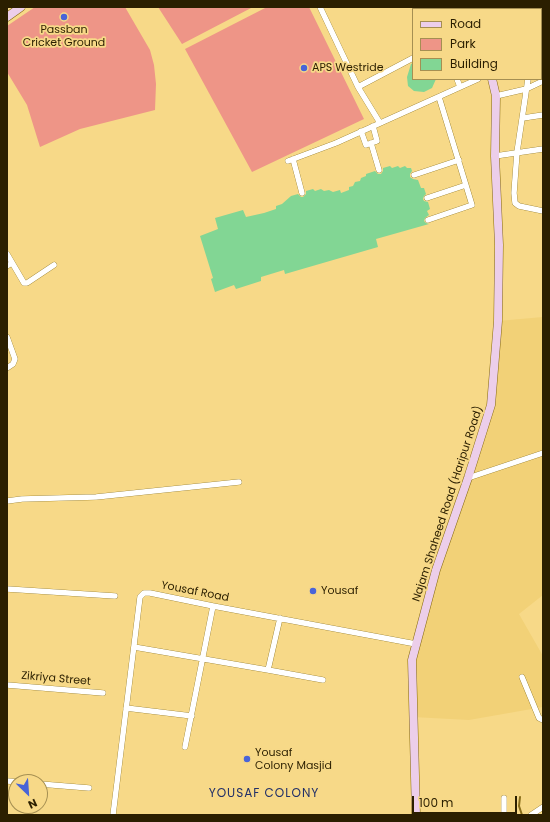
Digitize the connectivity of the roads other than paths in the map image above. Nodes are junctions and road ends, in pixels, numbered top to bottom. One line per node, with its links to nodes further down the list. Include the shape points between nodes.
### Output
1 (21, 7): 3 (main road)
2 (320, 7): 10 (street)
3 (7, 16)
4 (412, 59): 10 (street)
5 (457, 80): 11 (street)
6 (476, 80): 11 (street)
7 (492, 80): 14 (main road, Najam Shaheed Road (Haripur Road))
8 (528, 80): 12 (street)
9 (543, 81): 12 (street)
10 (358, 87): 17 (street)
11 (460, 87): 13 (street)
12 (526, 89): 14 (street); 16 (street)
13 (439, 96): 17 (street); 24 (street)
14 (496, 96): 23 (main road, Najam Shaheed Road (Haripur Road))
15 (543, 115): 16 (street)
16 (523, 118): 22 (street)
17 (380, 123): 18 (street)
18 (373, 126): 19 (street); 20 (street, via 378,141)
19 (361, 131): 20 (street, via 366,145); 28 (street, via 291,160)
20 (371, 143): 25 (street)
21 (543, 149): 22 (street)
22 (517, 152): 23 (street); 30 (street, via 515,203)
23 (496, 156): 39 (main road, Najam Shaheed Road (Haripur Road), via 499,245 498,321 493,385 491,405)
24 (459, 160): 26 (street); 27 (street)
25 (379, 170)
26 (414, 175)
27 (466, 185): 29 (street); 31 (street, via 472,205)
28 (302, 193)
29 (427, 198)
30 (543, 211)
31 (428, 220)
32 (7, 254): 33 (street)
33 (12, 262): 34 (street, via 24,283); 35 (street)
34 (54, 265)
35 (7, 266)
36 (7, 337): 37 (street, via 15,359)
37 (7, 368)
38 (543, 453): 39 (street)
39 (468, 478): 46 (main road, Najam Shaheed Road (Haripur Road), via 436,570)
40 (239, 482): 41 (street, via 96,497)
41 (7, 501)
42 (7, 589): 43 (street)
43 (115, 596)
44 (213, 606): 45 (street, Yousaf Road); 47 (street, Yousaf Road, via 144,593 140,597); 48 (street)
45 (280, 618): 46 (street, Yousaf Road); 49 (street)
46 (416, 644): 63 (main road, Najam Shaheed Road (Haripur Road), via 412,660)
47 (134, 647): 48 (street); 54 (street, Yousaf Road)
48 (203, 658): 49 (street); 55 (street)
49 (268, 670): 51 (street)
50 (522, 677): 56 (street, via 539,718)
51 (323, 680)
52 (7, 685): 53 (street, Zikriya Street)
53 (103, 693)
54 (126, 708): 55 (street); 62 (street, Yousaf Road)
55 (192, 716): 57 (street)
56 (543, 720)
57 (185, 747)
58 (48, 785): 59 (street)
59 (89, 788)
60 (504, 798): 64 (street)
61 (543, 807): 65 (street)
62 (112, 815)
63 (416, 815)
64 (504, 815)
65 (531, 815)

